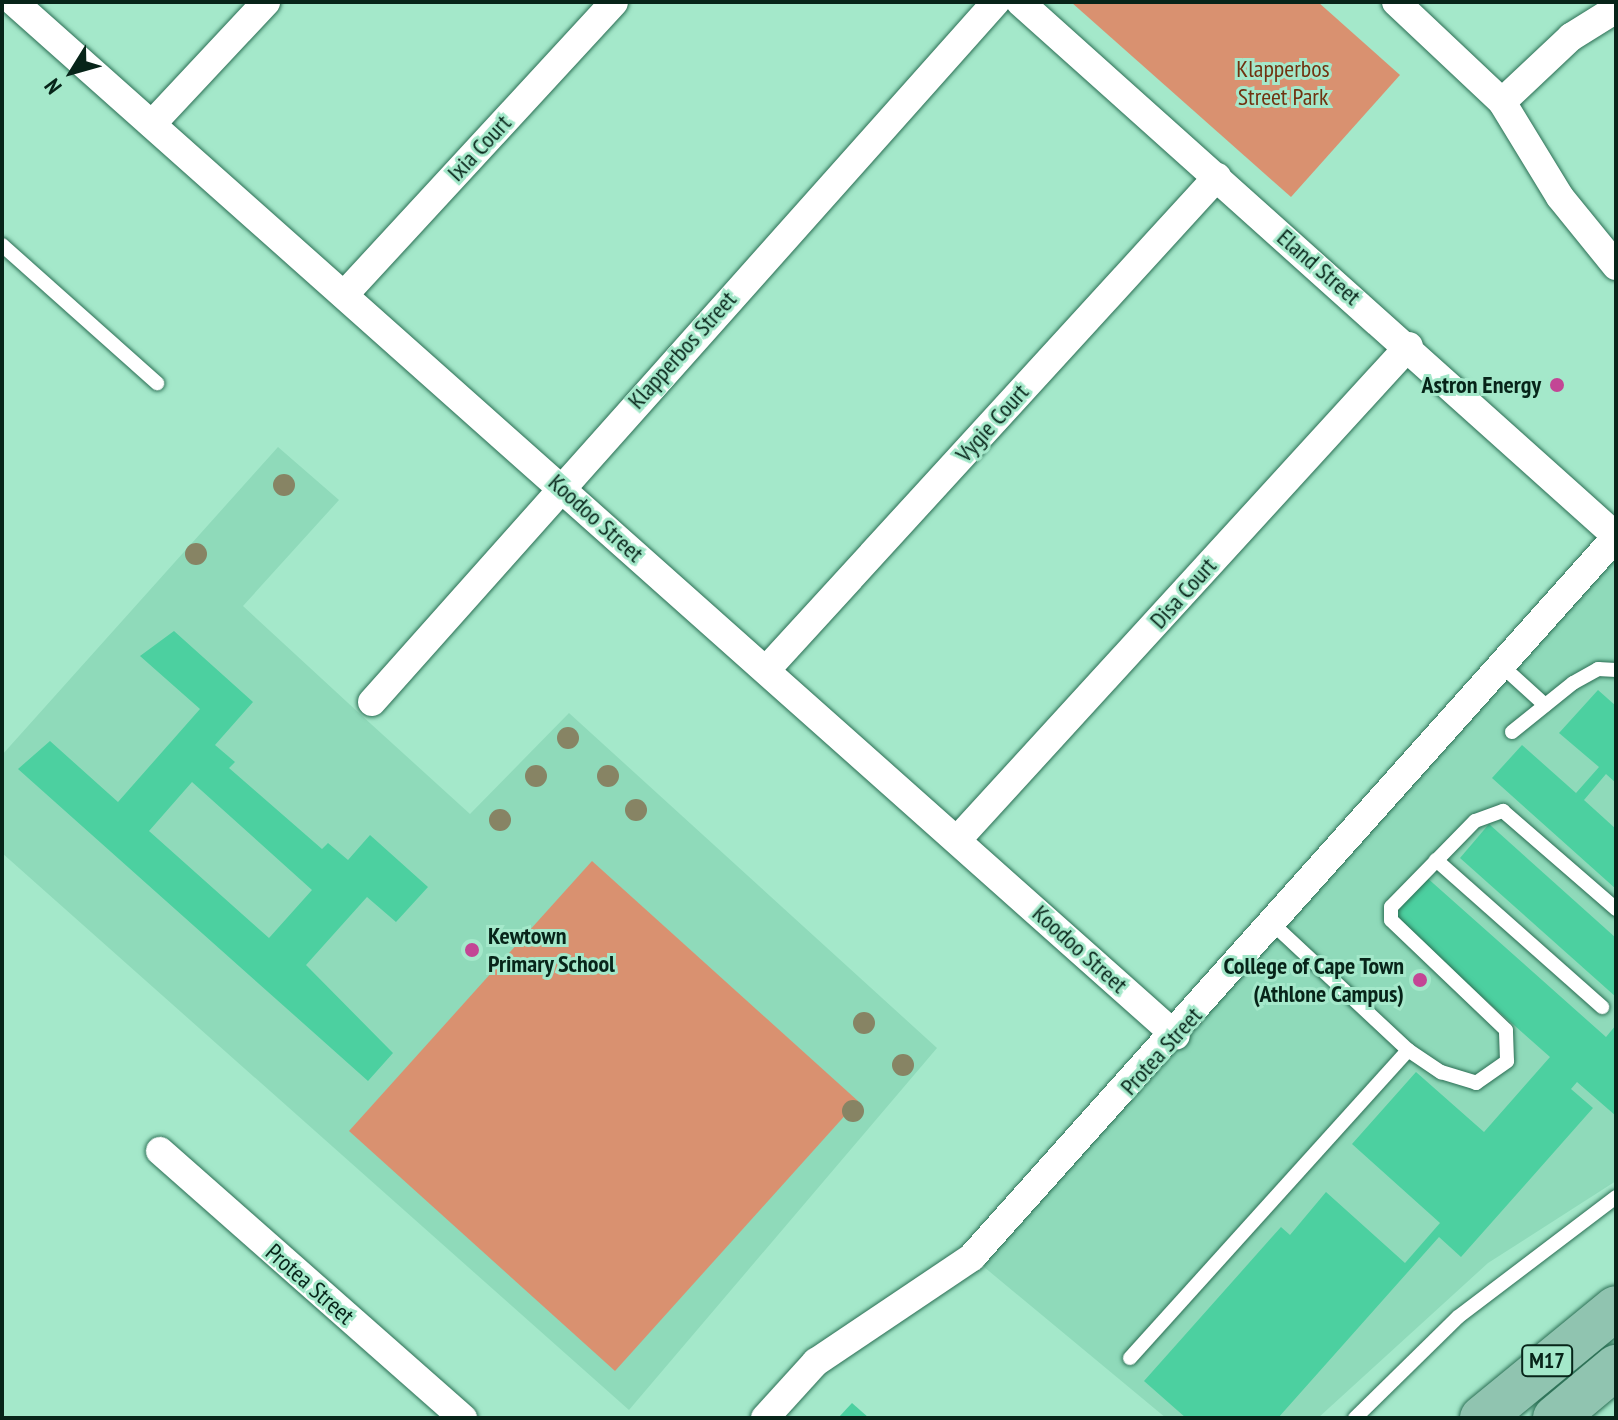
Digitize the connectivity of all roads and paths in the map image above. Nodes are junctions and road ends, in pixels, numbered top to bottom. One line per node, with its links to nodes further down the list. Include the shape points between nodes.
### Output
1 (14, 2): 9 (street, Koodoo Street)
2 (266, 2): 9 (street)
3 (614, 2): 13 (street, Ixia Court)
4 (996, 2): 16 (street, Klapperbos Street)
5 (1020, 2): 10 (street, Eland Street)
6 (1396, 2): 8 (street)
7 (1616, 9): 8 (street, via 1571,37)
8 (1502, 102): 12 (street, via 1560,197)
9 (152, 124): 13 (street, Koodoo Street)
10 (1217, 177): 14 (street, Eland Street); 19 (street, Vygie Court)
11 (2, 245): 15 (lane)
12 (1616, 266)
13 (344, 295): 16 (street, Koodoo Street)
14 (1409, 346): 17 (street, Eland Street); 24 (street, Disa Court)
15 (157, 383)
16 (559, 486): 19 (street, Koodoo Street); 21 (street, Klapperbos Street)
17 (1616, 536): 18 (street, Protea Street)
18 (1502, 666): 22 (lane); 27 (street, Protea Street)
19 (767, 669): 24 (street, Koodoo Street)
20 (1616, 670): 22 (lane, via 1598,669)
21 (372, 702)
22 (1545, 705): 23 (lane)
23 (1512, 732)
24 (958, 839): 29 (street, Koodoo Street)
25 (1436, 860): 26 (lane, via 1475,821 1503,811); 28 (lane); 30 (lane, via 1389,917 1495,1016 1511,1049 1498,1072 1476,1083 1441,1072)
26 (1616, 909)
27 (1274, 925): 29 (street, Protea Street); 30 (lane)
28 (1602, 1007)
29 (1176, 1036): 37 (street, Protea Street, via 972,1257 816,1362)
30 (1408, 1050): 34 (lane)
31 (160, 1151): 36 (street, Protea Street)
32 (1616, 1197): 38 (lane, via 1458,1317)
33 (1616, 1308): 39 (main road, M17)
34 (1130, 1358)
35 (1616, 1367): 40 (main road, M17)
36 (461, 1417)
37 (765, 1418)
38 (1355, 1418)
39 (1482, 1418)
40 (1555, 1418)

